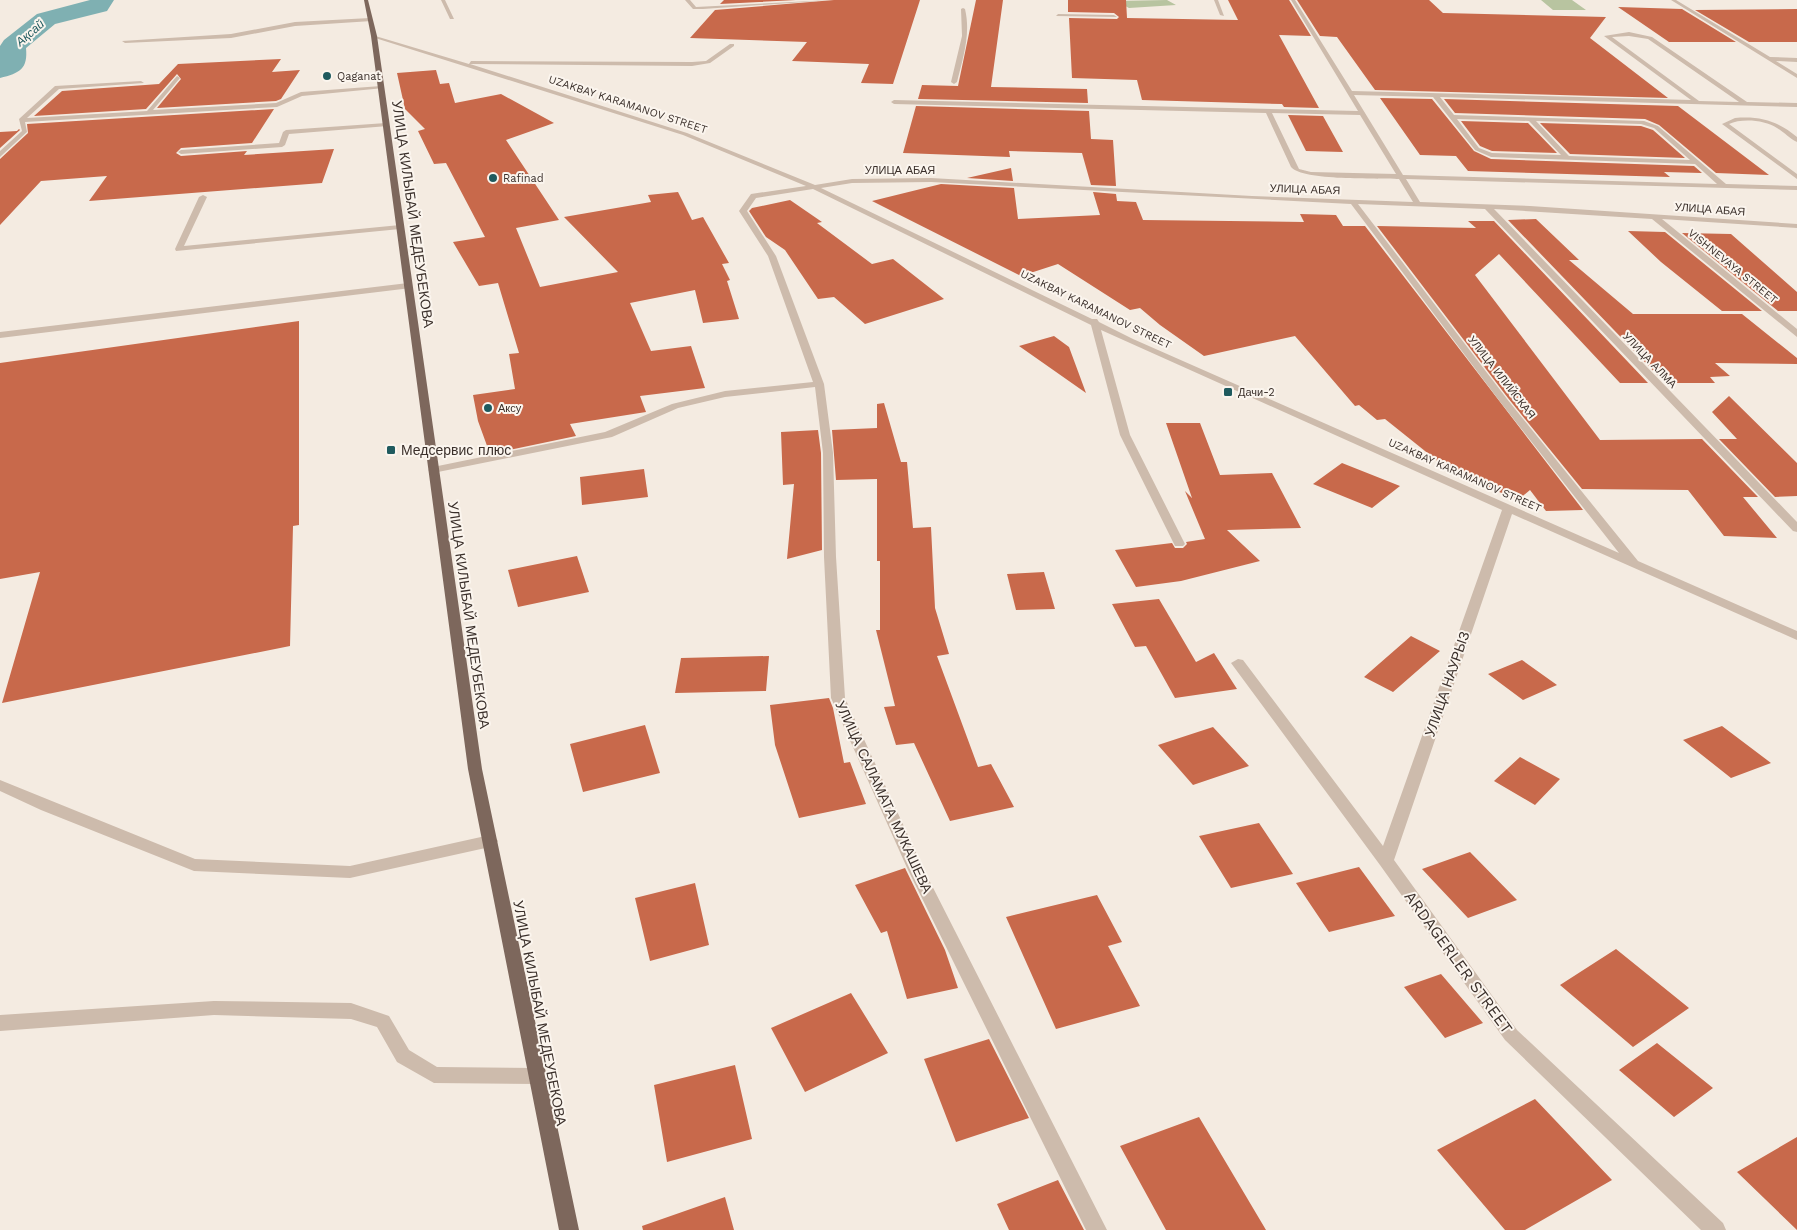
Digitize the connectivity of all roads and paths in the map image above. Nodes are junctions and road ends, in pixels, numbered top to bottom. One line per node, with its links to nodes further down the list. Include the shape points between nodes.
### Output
1 (366, 0): 13 (main road, УЛИЦА КИЛЫБАЙ МЕДЕУБЕКОВА)
2 (442, 0): 12 (street)
3 (687, 0): 4 (street, via 695,8)
4 (830, 0)
5 (1216, 0): 10 (street)
6 (1293, 0): 25 (street)
7 (1673, 0): 17 (street)
8 (963, 9): 22 (street, via 966,19)
9 (1058, 15): 11 (street)
10 (1222, 15)
11 (1114, 17)
12 (452, 18)
13 (370, 20): 14 (main road, УЛИЦА КИЛЫБАЙ МЕДЕУБЕКОВА); 15 (street, via 295,24 231,36)
14 (374, 36): 19 (street, UZAKBAY KARAMANOV STREET); 24 (main road, УЛИЦА КИЛЫБАЙ МЕДЕУБЕКОВА)
15 (125, 41)
16 (732, 45): 19 (street, via 708,62 692,64)
17 (1770, 60): 18 (street); 20 (street)
18 (1797, 60)
19 (459, 63): 45 (street, UZAKBAY KARAMANOV STREET, via 685,134)
20 (1797, 76)
21 (177, 78): 32 (street)
22 (954, 82)
23 (141, 83): 36 (street, via 58,87)
24 (381, 88): 32 (street, via 302,94 277,105); 37 (main road, УЛИЦА КИЛЫБАЙ МЕДЕУБЕКОВА)
25 (1350, 93): 26 (street); 33 (street)
26 (1435, 96): 28 (street); 34 (street)
27 (894, 102): 31 (street)
28 (1697, 102): 29 (street); 29 (street, via 1607,36 1629,34 1650,38)
29 (1745, 104): 30 (street)
30 (1797, 105)
31 (1268, 111): 33 (street); 43 (street, via 1296,170 1311,174)
32 (148, 112): 36 (street)
33 (1362, 113): 43 (street)
34 (1451, 117): 35 (street); 41 (street, via 1484,153 1504,157)
35 (1531, 119): 41 (street); 42 (street, via 1642,122 1656,127)
36 (20, 120): 40 (street, via 25,131)
37 (386, 125): 39 (street, via 286,132 282,145); 54 (main road, УЛИЦА КИЛЫБАЙ МЕДЕУБЕКОВА)
38 (1797, 140): 44 (street, via 1776,125 1736,120 1725,124)
39 (181, 152)
40 (0, 155)
41 (1568, 159): 42 (street)
42 (1697, 162): 46 (street)
43 (1400, 176): 46 (street); 50 (street)
44 (1797, 177)
45 (812, 186): 49 (street, УЛИЦА АБАЯ, via 852,181 930,180); 56 (street, UZAKBAY KARAMANOV STREET); 59 (street, УЛИЦА САЛАМАТА МУКАШЕВА, via 754,196 743,211 772,256)
46 (1724, 186): 47 (street)
47 (1797, 188)
48 (203, 196): 54 (street, via 179,249)
49 (1353, 202): 50 (street, УЛИЦА АБАЯ); 64 (street, УЛИЦА ИЛИЙСКАЯ, via 1504,402)
50 (1418, 204): 51 (street, УЛИЦА АБАЯ)
51 (1488, 206): 52 (street, УЛИЦА АБАЯ); 62 (street, УЛИЦА АЛМА)
52 (1654, 216): 53 (street, УЛИЦА АБАЯ); 57 (street, VISHNEVAYA STREET)
53 (1797, 226)
54 (400, 227): 55 (main road, УЛИЦА КИЛЫБАЙ МЕДЕУБЕКОВА)
55 (408, 286): 58 (street); 60 (main road, УЛИЦА КИЛЫБАЙ МЕДЕУБЕКОВА)
56 (1094, 322): 61 (street, UZAKBAY KARAMANOV STREET); 63 (street, via 1126,434)
57 (1797, 334)
58 (0, 335)
59 (819, 384): 60 (street, via 724,394 675,406 608,436); 73 (street, УЛИЦА САЛАМАТА МУКАШЕВА, via 828,453 838,698 916,870)
60 (434, 470): 68 (main road, УЛИЦА КИЛЫБАЙ МЕДЕУБЕКОВА, via 475,769)
61 (1508, 508): 64 (street, UZAKBAY KARAMANOV STREET); 69 (street, УЛИЦА НАУРЫЗ)
62 (1797, 529)
63 (1179, 544)
64 (1635, 564): 65 (street, UZAKBAY KARAMANOV STREET)
65 (1797, 636)
66 (1238, 663): 69 (street, ARDAGERLER STREET)
67 (0, 785): 68 (street, via 194,865 350,872)
68 (490, 841): 71 (main road, УЛИЦА КИЛЫБАЙ МЕДЕУБЕКОВА)
69 (1386, 861): 74 (street, ARDAGERLER STREET, via 1511,1035)
70 (0, 1023): 71 (street, via 214,1008 351,1011 383,1021 403,1056 434,1075)
71 (538, 1076): 72 (main road, УЛИЦА КИЛЫБАЙ МЕДЕУБЕКОВА)
72 (569, 1230)
73 (1097, 1230)
74 (1716, 1230)

